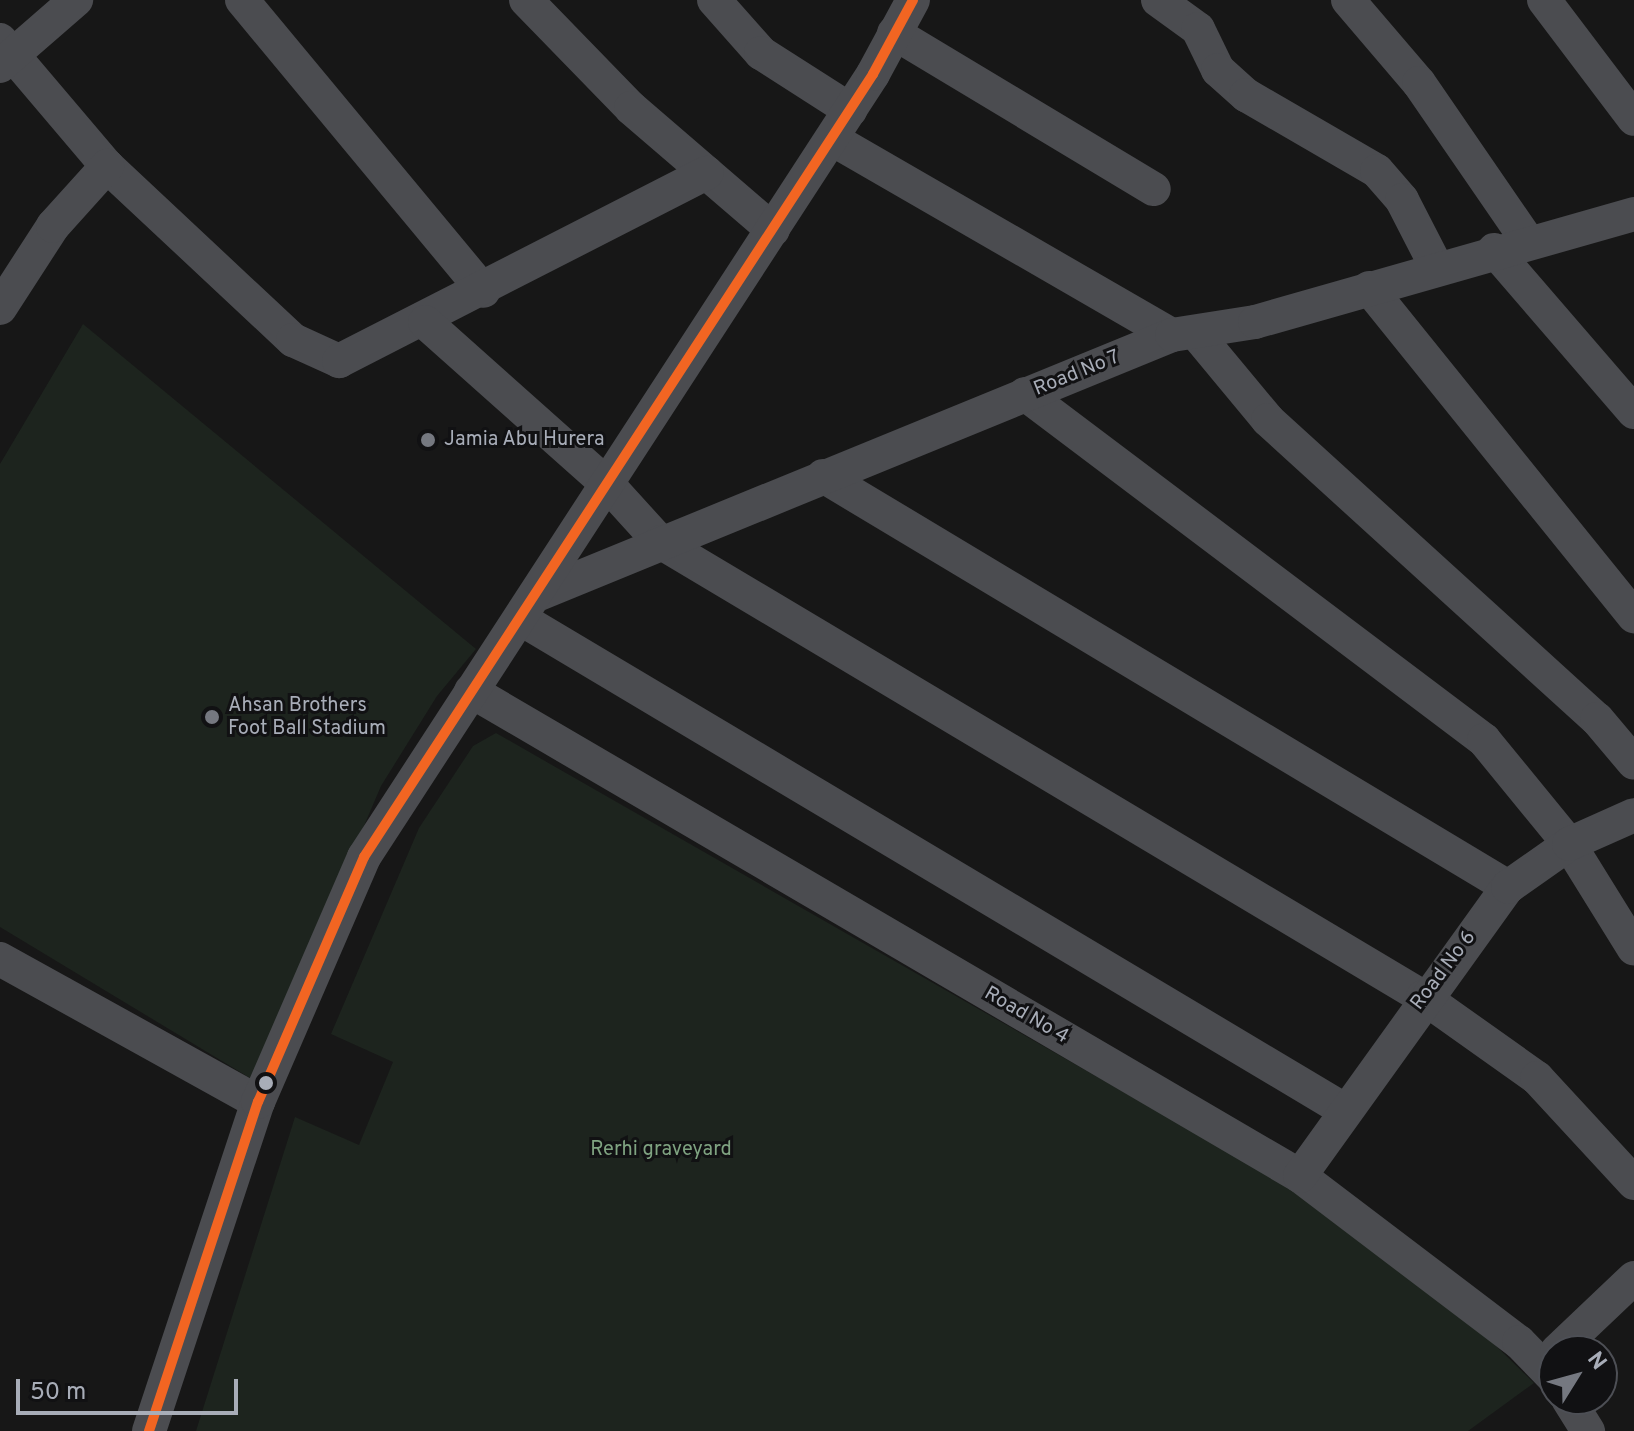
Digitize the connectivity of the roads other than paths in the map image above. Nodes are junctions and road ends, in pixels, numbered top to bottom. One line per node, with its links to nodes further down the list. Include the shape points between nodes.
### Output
1 (76, 0): 10 (street)
2 (242, 0): 23 (street)
3 (526, 0): 15 (street, via 631,108)
4 (714, 0): 11 (street, via 761,53)
5 (913, 0): 9 (street)
6 (1158, 0): 21 (street, via 1198,29 1218,70 1246,95 1377,171 1402,200)
7 (1348, 0): 19 (street, via 1419,83)
8 (1544, 0): 12 (street)
9 (894, 33): 11 (street); 16 (street)
10 (4, 53): 14 (street)
11 (850, 110): 13 (street)
12 (1634, 119)
13 (832, 139): 18 (street); 26 (street)
14 (107, 166): 24 (street, via 53,226); 25 (street, via 293,340 323,358 361,356)
15 (707, 173): 18 (street); 23 (street)
16 (1154, 189)
17 (1634, 214): 19 (street, Road No 7)
18 (773, 230): 30 (street)
19 (1527, 240): 20 (street, Road No 7)
20 (1494, 250): 21 (street, Road No 7); 28 (street)
21 (1437, 268): 22 (street, Road No 7)
22 (1369, 288): 26 (street, Road No 7); 33 (street)
23 (484, 291): 25 (street)
24 (0, 308)
25 (425, 322): 30 (street)
26 (1184, 334): 27 (street, Road No 7); 35 (street, via 1268,420 1597,719)
27 (1025, 394): 29 (street, Road No 7); 37 (street, via 1484,740)
28 (1634, 412)
29 (823, 476): 31 (street, Road No 7); 38 (street)
30 (609, 486): 31 (street); 32 (street)
31 (660, 542): 32 (street, Road No 7); 41 (street)
32 (530, 606): 34 (street); 43 (street)
33 (1634, 616)
34 (471, 691): 42 (street, via 364,857); 44 (street, Road No 4)
35 (1634, 763)
36 (1634, 815): 37 (street, Road No 6)
37 (1569, 844): 38 (street, Road No 6); 39 (street)
38 (1508, 887): 41 (street, Road No 6)
39 (1634, 949)
40 (0, 959): 42 (street)
41 (1423, 997): 43 (street, Road No 6); 45 (street, via 1537,1078)
42 (258, 1102): 49 (street)
43 (1343, 1109): 44 (street, Road No 6)
44 (1300, 1176): 48 (street, Road No 4)
45 (1634, 1183)
46 (1629, 1291): 47 (street)
47 (1581, 1335)
48 (1538, 1352)
49 (149, 1431)

